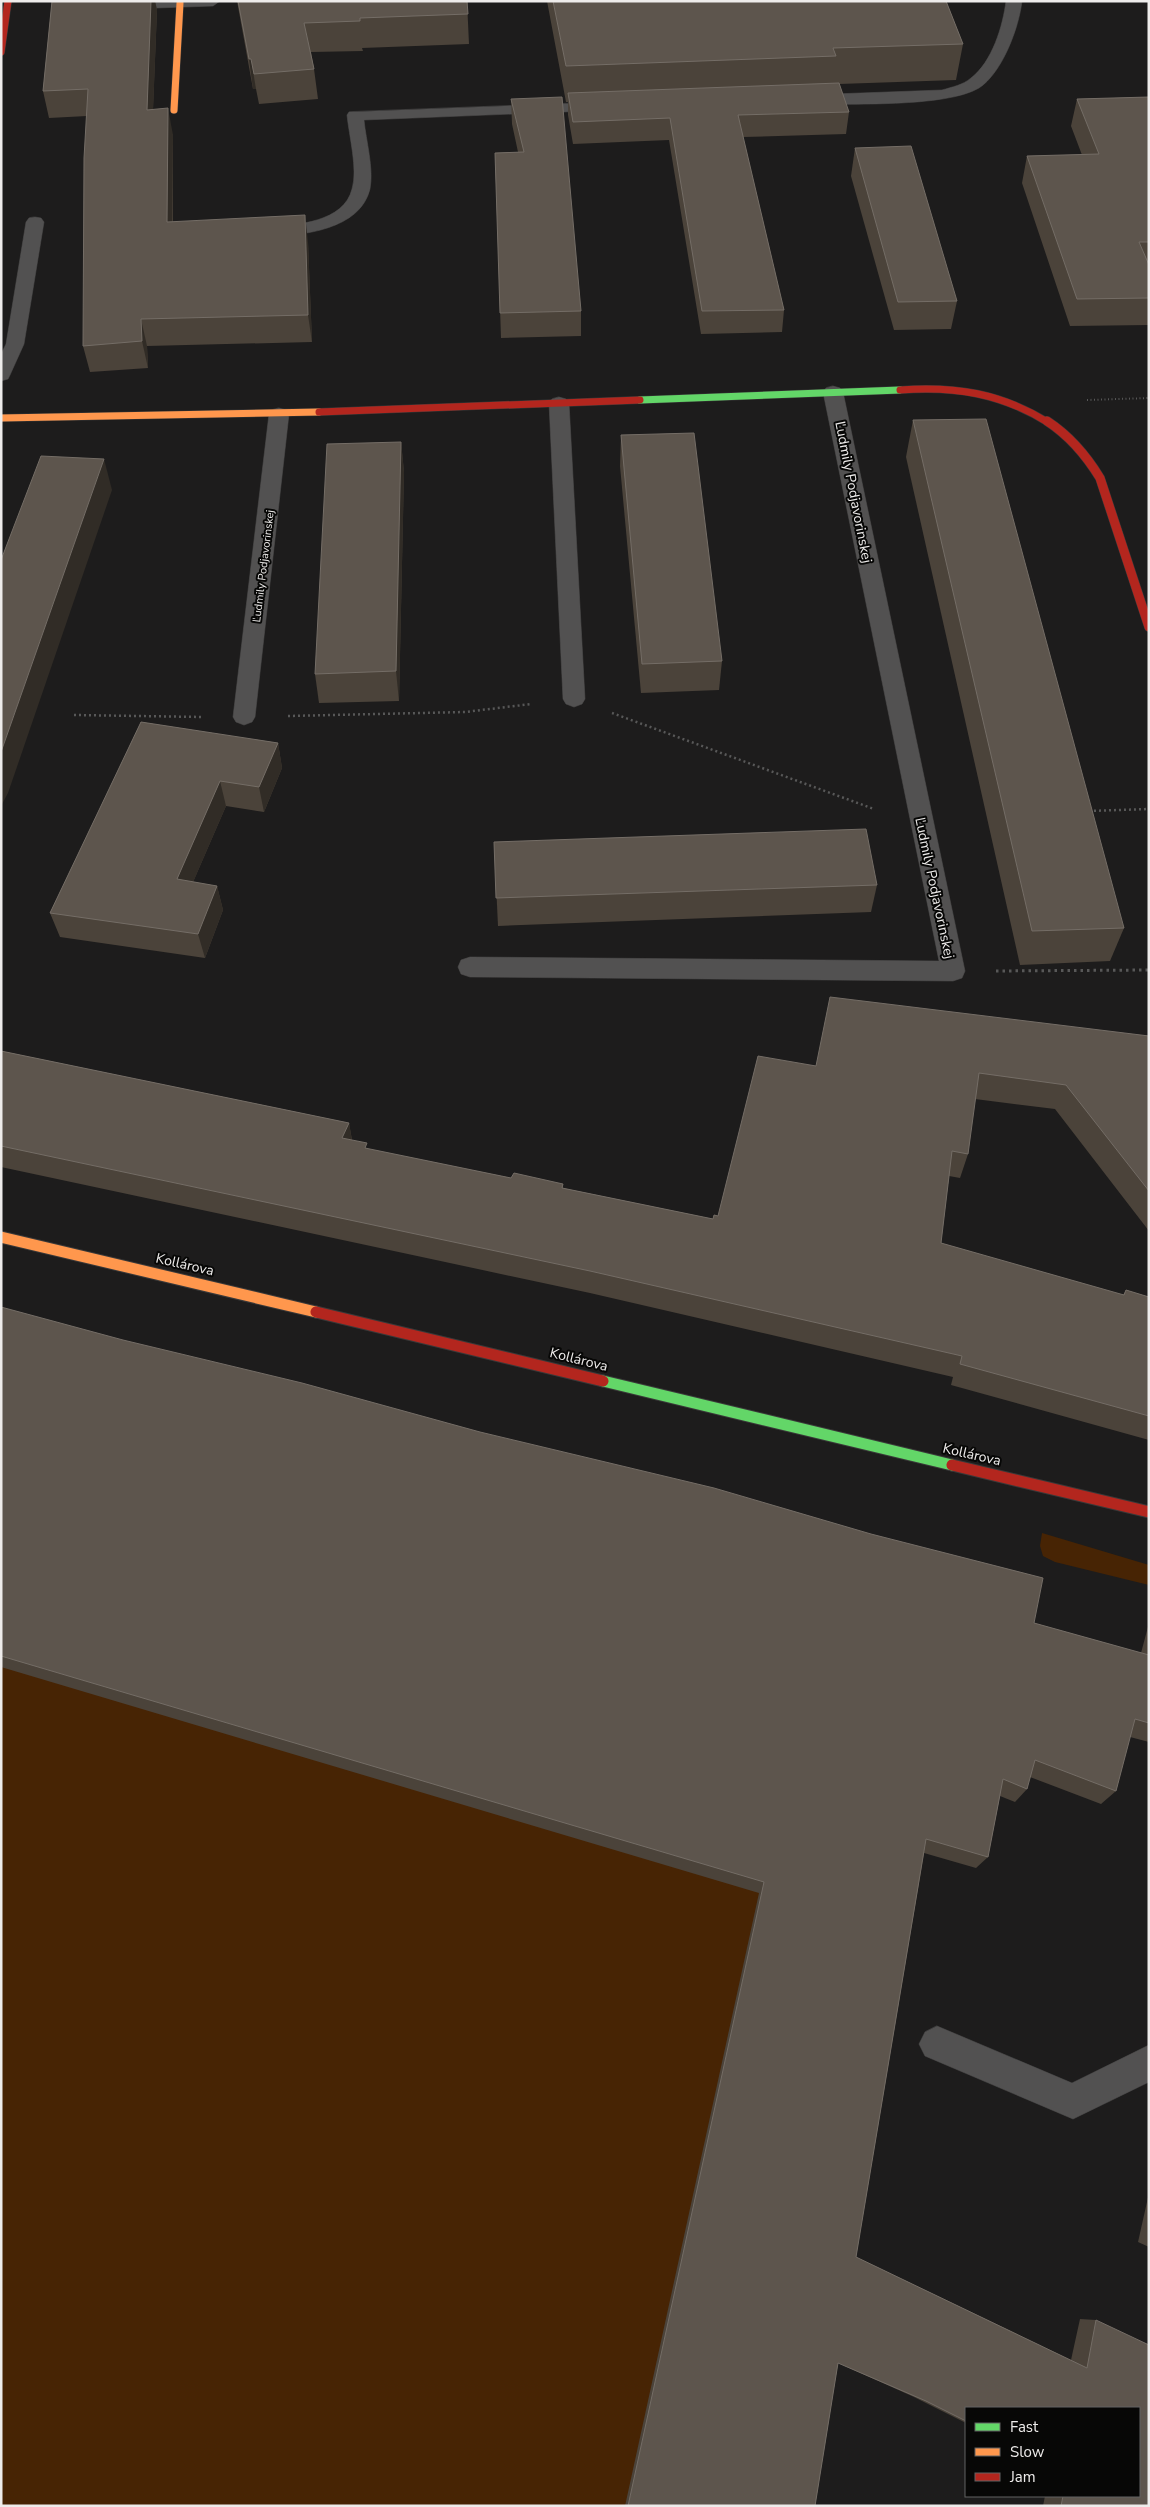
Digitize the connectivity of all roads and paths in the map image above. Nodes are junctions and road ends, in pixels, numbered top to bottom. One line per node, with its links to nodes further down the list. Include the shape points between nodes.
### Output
1 (8, 1): 6 (street)
2 (145, 1): 5 (street)
3 (214, 1): 5 (street)
4 (1014, 1): 7 (street, via 1007,31 995,55 981,78 963,90 943,95)
5 (180, 3): 9 (street)
6 (1, 52)
7 (794, 100)
8 (624, 106): 11 (street, via 354,115 362,188 354,205 331,221 298,230)
9 (174, 110)
10 (35, 222): 12 (street, via 15,344)
11 (252, 234)
12 (1, 375)
13 (833, 392): 14 (street); 17 (street, via 945,388 978,393 1043,417 1062,431 1088,456 1103,488); 23 (street, Ľudmily Podjavorinskej)
14 (559, 403): 15 (street); 18 (street)
15 (279, 414): 16 (street); 20 (street, Ľudmily Podjavorinskej)
16 (1, 418)
17 (1149, 627)
18 (574, 699): 20 (path, via 465,712); 23 (path)
19 (74, 715): 20 (path)
20 (244, 717)
21 (1149, 809): 22 (path)
22 (1080, 811)
23 (922, 826): 26 (street, Ľudmily Podjavorinskej)
24 (470, 967): 26 (street, Ľudmily Podjavorinskej)
25 (1149, 970): 26 (path)
26 (953, 971)
27 (1, 1237): 28 (street, Kollárova)
28 (1149, 1512)
29 (937, 2044): 30 (street, via 1073,2101)
30 (1149, 2063)

